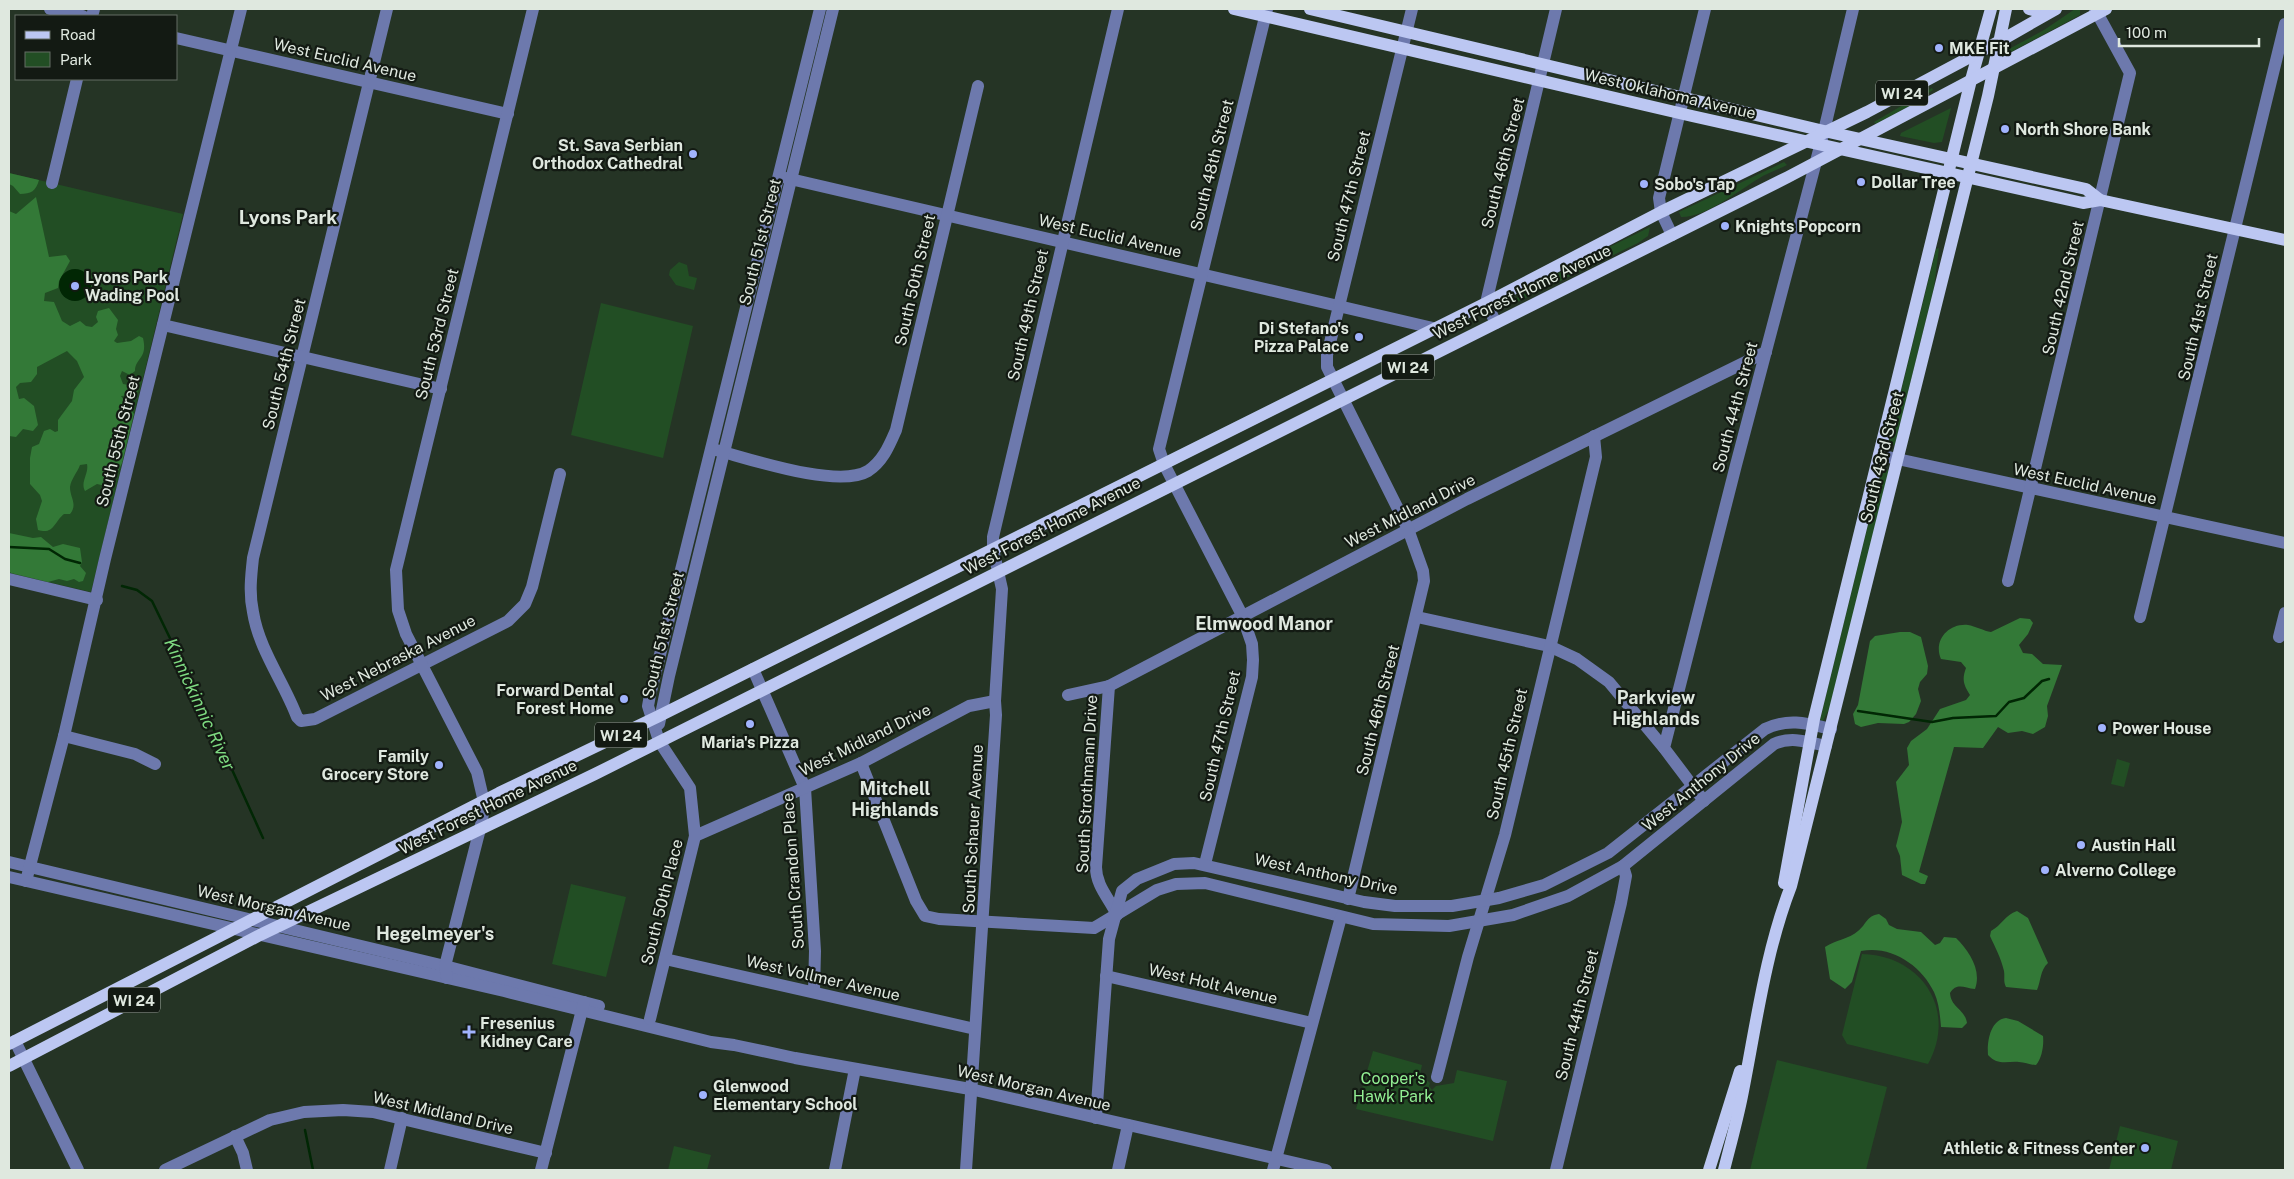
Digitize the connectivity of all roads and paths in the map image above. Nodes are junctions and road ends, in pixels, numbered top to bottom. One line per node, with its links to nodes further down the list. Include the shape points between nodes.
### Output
1 (50, 9): 20 (street)
2 (241, 9): 26 (street, South 55th Street)
3 (388, 9): 33 (street, South 54th Street)
4 (533, 9): 36 (street, South 53rd Street)
5 (820, 9): 49 (street, South 51st Street)
6 (833, 9): 51 (street, South 51st Street)
7 (1118, 9): 59 (street, South 49th Street)
8 (1234, 9): 19 (main road, West Oklahoma Avenue)
9 (1310, 9): 22 (main road, West Oklahoma Avenue)
10 (1412, 9): 22 (street, South 47th Street)
11 (1556, 9): 28 (street, South 46th Street)
12 (1705, 9): 35 (street)
13 (1853, 9): 38 (street, South 44th Street)
14 (1991, 9): 27 (main road, South 43rd Street)
15 (2006, 9): 24 (main road, South 43rd Street)
16 (2029, 9): 17 (main road)
17 (2053, 10): 24 (main road, West Forest Home Avenue / WI 24)
18 (2100, 10): 29 (main road, West Forest Home Avenue / WI 24); 53 (street, South 42nd Street, via 2130,73)
19 (1266, 13): 25 (main road, West Oklahoma Avenue); 60 (street, South 48th Street)
20 (78, 15)
21 (2285, 24): 56 (street, South 41st Street)
22 (1406, 32): 25 (street, South 47th Street); 28 (main road, West Oklahoma Avenue)
23 (178, 38): 26 (street, West Euclid Avenue)
24 (2000, 41): 27 (main road, West Forest Home Avenue / WI 24); 29 (main road, South 43rd Street)
25 (1402, 49): 32 (main road, West Oklahoma Avenue); 62 (street, South 47th Street)
26 (230, 51): 33 (street, West Euclid Avenue); 64 (street, South 55th Street)
27 (1979, 52): 31 (main road, South 43rd Street); 38 (main road, West Forest Home Avenue / WI 24, via 1867,112)
28 (1544, 64): 32 (street, South 46th Street); 35 (main road, West Oklahoma Avenue)
29 (1994, 68): 31 (main road, West Forest Home Avenue / WI 24); 47 (main road, South 43rd Street)
30 (77, 80): 52 (street)
31 (1971, 80): 40 (main road, West Forest Home Avenue / WI 24); 45 (main road, South 43rd Street)
32 (1539, 81): 37 (main road, West Oklahoma Avenue); 61 (street, South 46th Street)
33 (369, 83): 36 (street, West Euclid Avenue); 67 (street, South 54th Street)
34 (978, 86): 55 (street, South 50th Street)
35 (1683, 96): 37 (street); 38 (main road, West Oklahoma Avenue)
36 (508, 114): 68 (street, South 53rd Street)
37 (1680, 114): 39 (main road, West Oklahoma Avenue); 54 (street, via 1659,198)
38 (1824, 131): 40 (main road, West Oklahoma Avenue); 41 (main road, West Forest Home Avenue / WI 24); 42 (street, South 44th Street)
39 (1768, 133): 41 (main road, West Oklahoma Avenue); 44 (main road, via 1774,145)
40 (1863, 139): 43 (main road, West Forest Home Avenue / WI 24); 45 (main road, West Oklahoma Avenue)
41 (1807, 141): 42 (main road, West Oklahoma Avenue); 44 (main road, West Forest Home Avenue / WI 24)
42 (1821, 144): 43 (main road, West Oklahoma Avenue); 46 (street, South 44th Street)
43 (1842, 149): 46 (main road, West Forest Home Avenue / WI 24); 48 (main road, West Oklahoma Avenue)
44 (1771, 158): 54 (main road, West Forest Home Avenue / WI 24)
45 (1952, 159): 47 (main road, West Oklahoma Avenue); 48 (main road, South 43rd Street)
46 (1816, 162): 57 (main road, West Forest Home Avenue / WI 24); 66 (street, South 44th Street)
47 (1970, 163): 50 (main road, South 43rd Street); 53 (main road, West Oklahoma Avenue, via 2086,189)
48 (1948, 174): 50 (main road, West Oklahoma Avenue); 73 (main road, South 43rd Street)
49 (778, 177): 51 (street, West Euclid Avenue); 71 (street, South 51st Street)
50 (1966, 178): 53 (main road, West Oklahoma Avenue, via 2083,203); 74 (main road, South 43rd Street)
51 (793, 180): 55 (street, West Euclid Avenue); 72 (street, South 51st Street)
52 (52, 183)
53 (2100, 200): 56 (main road, West Oklahoma Avenue); 77 (street, South 42nd Street)
54 (1661, 212): 57 (street); 61 (main road, West Forest Home Avenue / WI 24)
55 (947, 216): 59 (street, West Euclid Avenue); 72 (street, South 50th Street, via 896,430 884,456 866,472 841,477 817,475)
56 (2236, 229): 58 (main road, West Oklahoma Avenue); 78 (street, South 41st Street)
57 (1672, 235): 63 (main road, West Forest Home Avenue / WI 24)
58 (2285, 240)
59 (1062, 242): 60 (street, West Euclid Avenue); 81 (street, South 49th Street, via 993,537)
60 (1202, 274): 62 (street, West Euclid Avenue); 76 (street, South 48th Street, via 1159,449)
61 (1486, 303): 63 (street); 65 (main road, West Forest Home Avenue / WI 24)
62 (1338, 308): 65 (street, West Euclid Avenue); 69 (street, South 47th Street, via 1327,367)
63 (1496, 323): 69 (main road, West Forest Home Avenue / WI 24)
64 (163, 325): 67 (street); 85 (street, South 55th Street)
65 (1434, 328): 69 (main road, West Forest Home Avenue / WI 24)
66 (1766, 352): 70 (street, West Midland Drive); 106 (street, South 44th Street)
67 (302, 358): 68 (street); 99 (street, South 54th Street, via 253,558 250,585 253,614 262,644 297,717)
68 (441, 389): 92 (street, South 53rd Street, via 396,570 398,610)
69 (1339, 389): 76 (main road, West Forest Home Avenue / WI 24); 76 (main road, West Forest Home Avenue / WI 24); 79 (street, South 47th Street)
70 (1594, 436): 79 (street, West Midland Drive); 91 (street, South 45th Street, via 1596,457)
71 (711, 449): 72 (street); 98 (street, South 51st Street, via 650,695 648,706)
72 (724, 452): 98 (street, South 51st Street)
73 (1879, 455): 74 (street, West Euclid Avenue); 100 (main road, South 43rd Street)
74 (1897, 459): 77 (street, West Euclid Avenue); 101 (main road, South 43rd Street)
75 (560, 474): 92 (street, West Nebraska Avenue, via 532,588 525,604 508,621)
76 (1169, 474): 81 (main road, West Forest Home Avenue / WI 24); 82 (main road, West Forest Home Avenue / WI 24); 87 (street, South 47th Street)
77 (2031, 489): 78 (street, West Euclid Avenue); 84 (street, South 42nd Street)
78 (2166, 518): 80 (street, West Euclid Avenue); 89 (street, South 41st Street)
79 (1408, 529): 87 (street, West Midland Drive); 88 (street, South 46th Street, via 1423,571)
80 (2285, 543)
81 (993, 549): 82 (street, South 49th Street); 93 (main road, West Forest Home Avenue / WI 24)
82 (999, 571): 95 (main road, West Forest Home Avenue / WI 24); 97 (street, South Schauer Avenue, via 1002,589)
83 (9, 579): 85 (street)
84 (2008, 581)
85 (97, 600): 102 (street, South 55th Street)
86 (2285, 613): 90 (street)
87 (1242, 615): 94 (street, West Midland Drive); 116 (street, South 47th Street, via 1252,644 1253,669)
88 (1417, 616): 91 (street); 121 (street, South 46th Street)
89 (2140, 617)
90 (2279, 637)
91 (1549, 646): 106 (street, via 1590,666 1609,682); 122 (street, South 45th Street, via 1505,835)
92 (422, 664): 99 (street, West Nebraska Avenue, via 315,719); 112 (street, South 53rd Street, via 477,772)
93 (753, 668): 95 (street, South Crandon Place); 98 (main road, West Forest Home Avenue / WI 24)
94 (1109, 686): 96 (street, West Midland Drive); 124 (street, South Strothmann Drive, via 1096,872)
95 (763, 690): 103 (main road, West Forest Home Avenue / WI 24); 110 (street, South Crandon Place)
96 (1068, 695)
97 (995, 701): 107 (street, West Midland Drive, via 969,706); 127 (street, South Schauer Avenue)
98 (656, 718): 103 (street, South 51st Street); 112 (main road, West Forest Home Avenue / WI 24)
99 (302, 721)
100 (1813, 724): 101 (street, West Anthony Drive); 104 (main road, South 43rd Street); 109 (street, West Anthony Drive, via 1786,722 1765,729)
101 (1830, 729): 105 (main road, South 43rd Street)
102 (64, 736): 108 (street, via 135,754); 118 (street, South 55th Street)
103 (659, 741): 113 (main road, West Forest Home Avenue / WI 24); 114 (street, South 50th Place, via 690,788)
104 (1809, 742): 105 (street, West Anthony Drive); 111 (street, West Anthony Drive, via 1784,739 1774,744); 123 (main road, South 43rd Street)
105 (1826, 746): 123 (main road, South 43rd Street)
106 (1664, 748): 109 (street)
107 (861, 763): 110 (street, West Midland Drive); 127 (street, West Anthony Drive, via 916,901 926,916)
108 (154, 764)
109 (1692, 785): 111 (street); 122 (street, West Anthony Drive, via 1598,858 1544,885)
110 (805, 788): 114 (street, West Midland Drive); 135 (street, South Crandon Place, via 815,951)
111 (1704, 801): 117 (street, West Anthony Drive)
112 (484, 802): 113 (street); 126 (main road, West Forest Home Avenue / WI 24)
113 (479, 829): 129 (main road, West Forest Home Avenue / WI 24); 133 (street)
114 (695, 836): 132 (street, South 50th Place)
115 (9, 862): 118 (street, West Morgan Avenue)
116 (1205, 864): 121 (street, West Anthony Drive); 124 (street, West Anthony Drive, via 1174,864 1142,876 1122,891)
117 (1623, 866): 128 (street, West Anthony Drive, via 1592,885 1544,906); 163 (street, South 44th Street, via 1626,876 1621,903)
118 (30, 867): 120 (street, South 55th Street); 126 (street, West Morgan Avenue)
119 (9, 877): 120 (street, West Morgan Avenue)
120 (26, 881): 130 (street, West Morgan Avenue)
121 (1348, 899): 122 (street, West Anthony Drive, via 1409,908)
122 (1485, 901): 128 (street, South 45th Street)
123 (1782, 910): 140 (main road, South 43rd Street)
124 (1116, 915): 125 (street, West Anthony Drive, via 1157,890 1205,883); 127 (street, West Anthony Drive, via 1094,928); 134 (street)
125 (1341, 917): 128 (street, West Anthony Drive, via 1373,924 1408,926); 138 (street)
126 (249, 920): 129 (street, West Morgan Avenue); 130 (main road, West Forest Home Avenue / WI 24)
127 (984, 922): 139 (street, South Schauer Avenue)
128 (1478, 922): 146 (street, South 45th Street)
129 (277, 926): 131 (main road, West Forest Home Avenue / WI 24); 133 (street, West Morgan Avenue)
130 (231, 928): 131 (street, West Morgan Avenue); 141 (main road, West Forest Home Avenue / WI 24)
131 (260, 935): 133 (street, West Morgan Avenue); 143 (main road, West Forest Home Avenue / WI 24)
132 (664, 959): 135 (street, West Vollmer Avenue); 137 (street, South 50th Place)
133 (446, 972): 136 (street, West Morgan Avenue)
134 (1106, 976): 138 (street, West Holt Avenue); 149 (street)
135 (814, 992): 139 (street, West Vollmer Avenue)
136 (582, 1006): 137 (street, West Morgan Avenue); 142 (street, West Morgan Avenue, via 711,1042); 152 (street)
137 (650, 1019): 142 (street, West Morgan Avenue)
138 (1312, 1023): 153 (street)
139 (974, 1029): 147 (street, South Schauer Avenue)
140 (1752, 1035): 164 (main road, South 43rd Street); 165 (main road, South 43rd Street, via 1742,1098)
141 (12, 1042): 143 (street)
142 (734, 1045): 145 (street, West Morgan Avenue)
143 (22, 1059): 144 (main road, West Forest Home Avenue / WI 24); 154 (street)
144 (9, 1066)
145 (855, 1069): 147 (street, West Morgan Avenue); 159 (street)
146 (1437, 1077)
147 (970, 1089): 149 (street, West Morgan Avenue); 160 (street)
148 (402, 1118): 151 (street, West Midland Drive, via 342,1110 304,1112 270,1120); 152 (street, West Midland Drive); 157 (street)
149 (1096, 1118): 150 (street, West Morgan Avenue)
150 (1128, 1126): 153 (street, West Morgan Avenue); 161 (street)
151 (235, 1136): 155 (street, West Midland Drive); 156 (street)
152 (546, 1153): 158 (street)
153 (1275, 1165): 162 (street, West Morgan Avenue)
154 (78, 1170)
155 (165, 1170)
156 (247, 1170)
157 (390, 1170)
158 (541, 1170)
159 (835, 1170)
160 (966, 1170)
161 (1118, 1170)
162 (1326, 1170)
163 (1556, 1170)
164 (1709, 1170)
165 (1724, 1170)

